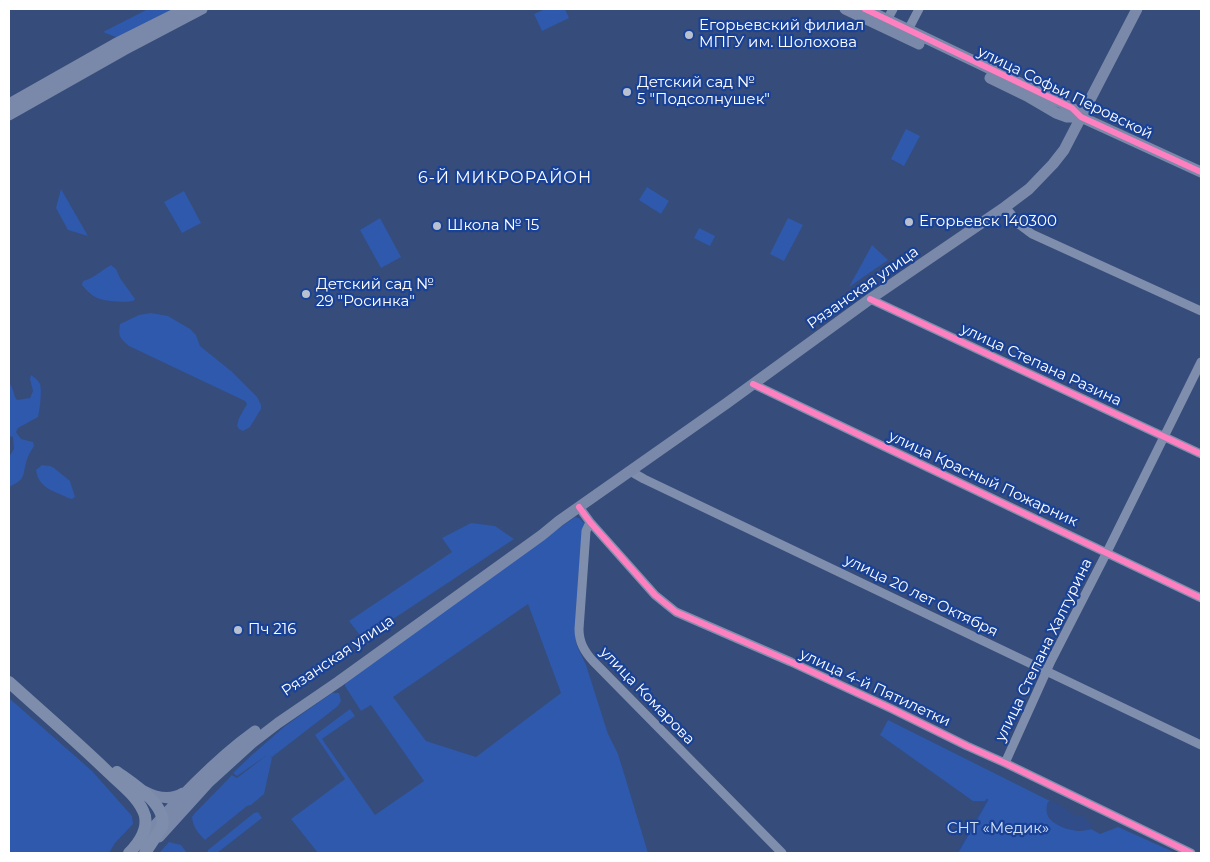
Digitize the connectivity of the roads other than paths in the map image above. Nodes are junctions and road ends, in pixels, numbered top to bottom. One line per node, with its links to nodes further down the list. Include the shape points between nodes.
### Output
1 (185, 9): 10 (main road)
2 (202, 9): 11 (main road)
3 (845, 9): 7 (main road, улица Софьи Перовской)
4 (893, 9): 8 (street)
5 (919, 9): 9 (street)
6 (1138, 9): 12 (main road, Рязанская улица)
7 (867, 13): 8 (main road, улица Софьи Перовской); 12 (main road, улица Софьи Перовской, via 1056,112 1067,117)
8 (888, 20): 9 (main road, улица Софьи Перовской)
9 (908, 30): 12 (main road, улица Софьи Перовской, via 1072,108)
10 (9, 104)
11 (9, 115)
12 (1082, 116): 13 (main road, улица Софьи Перовской); 14 (main road, Рязанская улица, via 1053,164 1029,189)
13 (1201, 172)
14 (1005, 207): 15 (main road, Рязанская улица); 16 (street, via 1032,234)
15 (870, 299): 18 (main road, Рязанская улица); 19 (street, улица Степана Разина)
16 (1201, 311)
17 (1201, 362): 19 (street, улица Степана Халтурина)
18 (753, 384): 21 (main road, Рязанская улица); 25 (street, улица Красный Пожарник)
19 (1165, 436): 20 (street, улица Степана Разина); 25 (street, улица Степана Халтурина)
20 (1201, 454)
21 (630, 471): 22 (main road, Рязанская улица); 27 (street, улица 20 лет Октября)
22 (579, 507): 23 (street, улица 4-й Пятилетки); 24 (main road, Рязанская улица)
23 (590, 522): 30 (street, улица 4-й Пятилетки, via 655,595 676,612 792,662); 37 (street, улица Комарова, via 586,530 578,629 584,650)
24 (542, 535): 31 (main road, Рязанская улица, via 251,734); 33 (main road, Рязанская улица, via 278,723 208,783)
25 (1107, 552): 26 (street, улица Красный Пожарник); 27 (street, улица Степана Халтурина)
26 (1201, 598)
27 (1046, 671): 29 (street, улица 20 лет Октября); 30 (street, улица Степана Халтурина)
28 (9, 682): 32 (main road)
29 (1201, 745)
30 (1005, 762): 38 (street, улица 4-й Пятилетки)
31 (186, 791): 32 (main road, via 170,798); 34 (main road, Рязанская улица)
32 (137, 793): 34 (main road, via 152,800); 35 (main road, via 144,816)
33 (180, 813): 34 (main road, via 171,818); 35 (main road, Рязанская улица)
34 (163, 816): 35 (main road, via 162,827)
35 (144, 849): 36 (main road)
36 (129, 853)
37 (782, 853)
38 (1191, 853)

